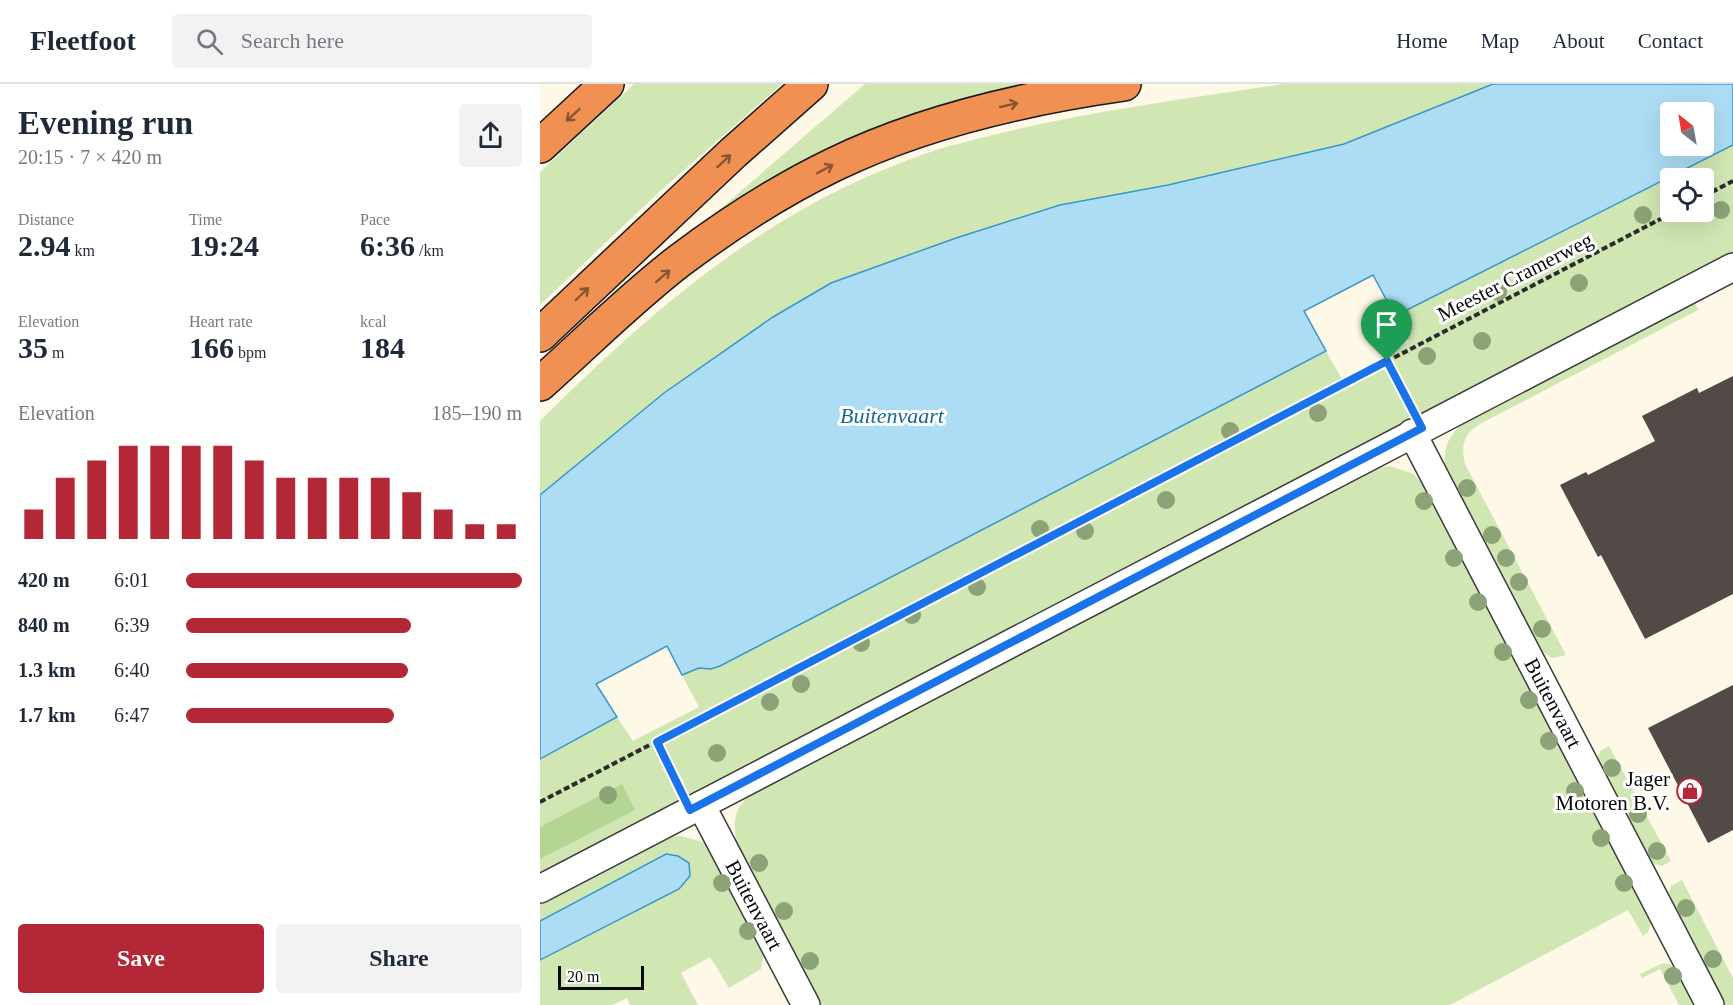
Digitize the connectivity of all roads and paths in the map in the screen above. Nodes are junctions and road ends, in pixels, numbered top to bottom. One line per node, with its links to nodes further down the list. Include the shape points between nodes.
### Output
1 (607, 84): 4 (highway, one-way to 4)
2 (811, 84): 9 (highway, one-way to 2)
3 (1124, 84): 11 (highway, one-way to 3, via 678,262 751,210 833,164 980,112 1041,97)
4 (540, 146)
5 (1733, 181): 6 (path)
6 (1714, 191)
7 (1660, 219): 10 (path, Meester Cramerweg)
8 (1733, 267): 12 (street)
9 (540, 335)
10 (1387, 361): 12 (path); 13 (path, Meester Cramerweg)
11 (540, 384)
12 (1417, 431): 15 (street); 18 (street, Buitenvaart)
13 (657, 742): 14 (path, Meester Cramerweg); 15 (path)
14 (540, 802)
15 (695, 807): 16 (street); 17 (street, Buitenvaart)
16 (540, 889)
17 (806, 1005)
18 (1710, 1005)

